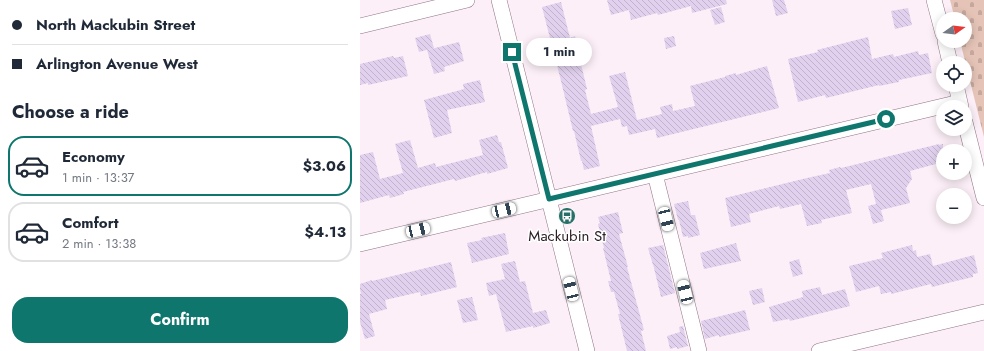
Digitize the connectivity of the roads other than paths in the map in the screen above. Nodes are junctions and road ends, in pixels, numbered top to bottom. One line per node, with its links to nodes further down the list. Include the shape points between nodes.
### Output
1 (468, 0): 5 (street)
2 (499, 0): 10 (street)
3 (934, 0): 4 (street)
4 (937, 12)
5 (360, 26)
6 (936, 110): 8 (street)
7 (968, 136): 9 (street)
8 (655, 174): 10 (street); 14 (street)
9 (984, 198)
10 (549, 199): 11 (street); 13 (street)
11 (360, 244)
12 (984, 312): 15 (street)
13 (587, 351)
14 (699, 351)
15 (819, 351)

